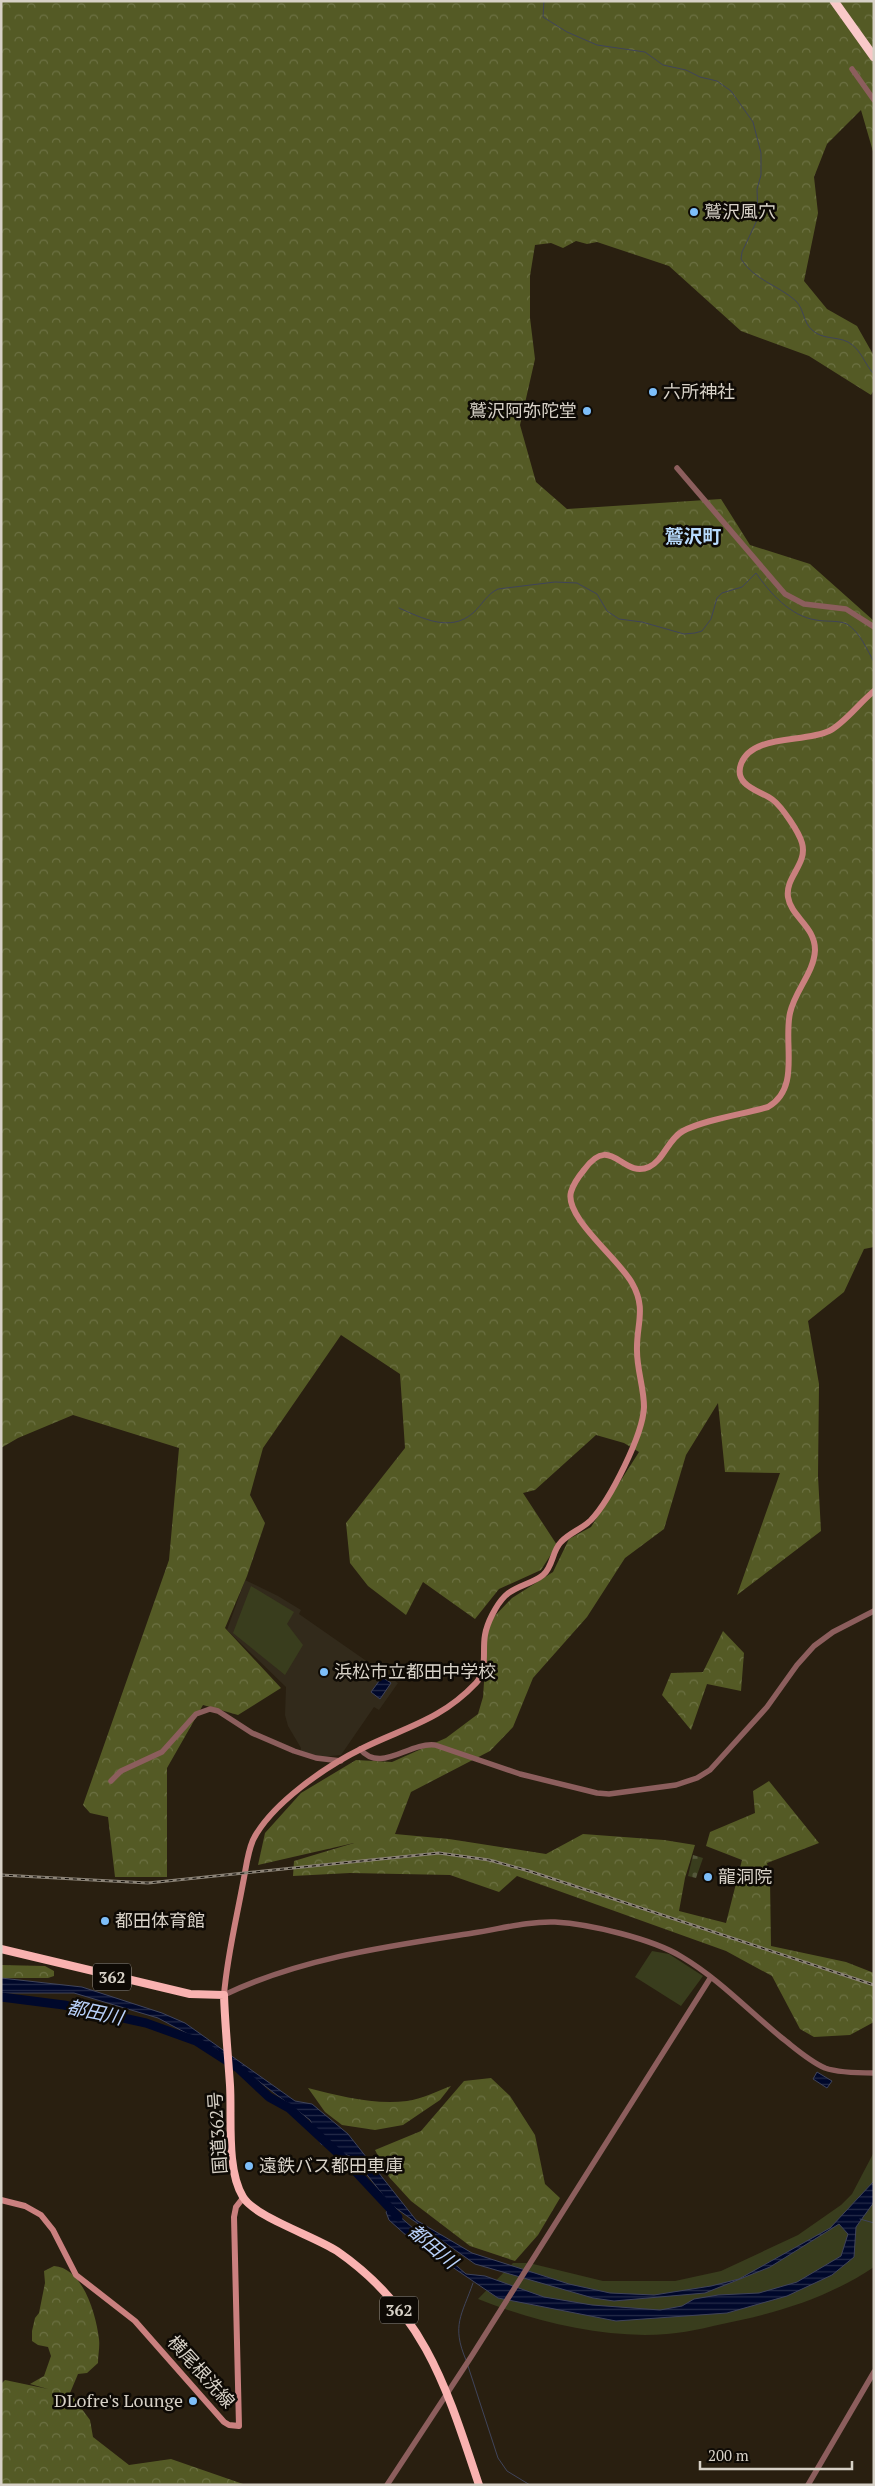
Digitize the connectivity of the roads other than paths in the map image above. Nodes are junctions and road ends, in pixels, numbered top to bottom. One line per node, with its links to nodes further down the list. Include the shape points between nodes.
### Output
1 (834, 1): 2 (highway)
2 (874, 57)
3 (852, 69): 4 (street)
4 (874, 100)
5 (677, 468): 6 (street, via 785,594 804,604 846,610)
6 (874, 627)
7 (874, 690): 9 (main road, via 831,730 756,748 740,765 740,775 746,784 772,799 784,812 802,843 803,856 790,882 788,897 793,909 809,928 815,949 811,968 795,997 790,1014 788,1072 784,1091 768,1107 681,1131 652,1166 631,1168 611,1155 603,1154 591,1160 571,1193 571,1207 580,1222 614,1258 633,1285 641,1307 637,1346 644,1409 637,1439 603,1504 592,1518 557,1545 545,1574 505,1596 486,1628 480,1680 454,1704 431,1719)
8 (874, 1611): 9 (street, via 833,1632 814,1646 722,1760 697,1778 676,1785 598,1793 520,1774 435,1745 425,1744 378,1760)
9 (360, 1749): 10 (main road)
10 (341, 1761): 11 (street, via 300,1753 252,1733 210,1709 196,1714 162,1752 121,1771); 14 (main road, via 287,1798 254,1838 232,1932)
11 (112, 1781)
12 (1, 1950): 14 (highway, 362, via 190,1994)
13 (711, 1977): 14 (street, via 682,1957 653,1944 575,1924 553,1922 401,1944 340,1957 279,1972); 15 (street, via 769,2028 816,2063 837,2070); 19 (street)
14 (224, 1995): 16 (highway, 国道362号, via 233,2170)
15 (874, 2073)
16 (243, 2198): 17 (main road, 横尾根洗線, via 234,2217 239,2426 224,2422 135,2321 76,2275 53,2230 41,2215 25,2206); 19 (highway, 362, via 268,2217 337,2251 385,2292 416,2331)
17 (1, 2200)
18 (874, 2372): 22 (street)
19 (448, 2392): 20 (street); 21 (highway, 362)
20 (387, 2485)
21 (479, 2485)
22 (808, 2485)

